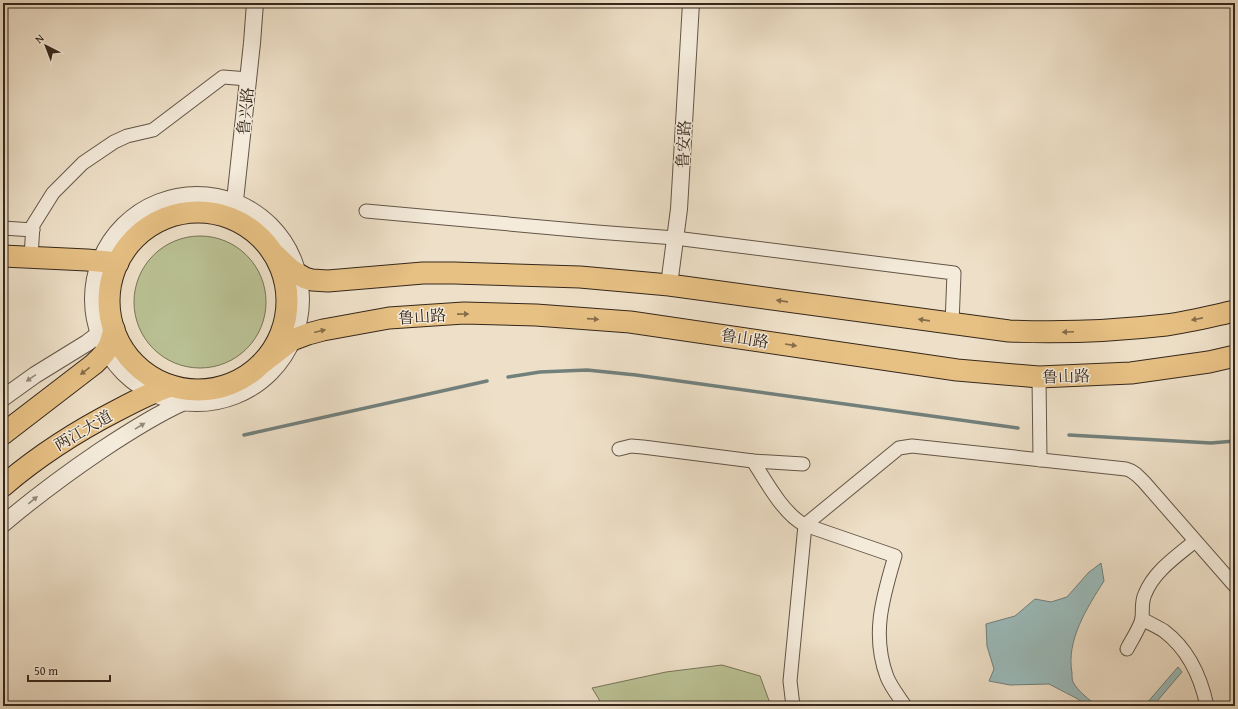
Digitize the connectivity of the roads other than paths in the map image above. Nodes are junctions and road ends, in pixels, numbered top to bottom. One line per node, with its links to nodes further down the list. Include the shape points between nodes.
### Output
1 (255, 3): 3 (street, 鲁兴路)
2 (691, 3): 8 (street, 鲁安路, via 679,209)
3 (248, 79): 4 (street, 鲁兴路); 7 (street, via 223,77 153,130 121,139 96,153 53,193 33,225)
4 (234, 211): 9 (highway); 12 (highway, via 217,214 200,212 167,218 138,236 127,249); 13 (street, via 257,214 274,228 287,246)
5 (366, 211): 8 (street)
6 (3, 228): 7 (street)
7 (33, 230): 11 (street)
8 (675, 238): 14 (street, 鲁安路); 16 (street, via 954,273)
9 (274, 254): 13 (highway); 20 (highway, via 285,281 287,310 279,338)
10 (3, 256): 11 (highway)
11 (31, 257): 12 (highway)
12 (109, 263): 17 (highway, via 113,279)
13 (298, 275): 14 (highway, via 312,280 328,281 454,273 580,277); 18 (street, via 300,308)
14 (669, 285): 16 (highway, one-way to 14)
15 (1235, 312): 16 (highway, one-way to 16, via 1167,325 1097,331 1009,331)
16 (952, 324)
17 (107, 338): 22 (highway, via 120,343 133,361 150,376); 23 (street, via 126,375); 24 (street, one-way to 24, via 87,343); 26 (highway, one-way to 26, via 94,364)
18 (292, 340): 20 (highway, 鲁山路); 21 (highway, 鲁山路, one-way to 21, via 323,330 389,318 464,314 536,315 630,322 957,370); 25 (street, via 275,367 250,388 221,400)
19 (1235, 356): 21 (highway, 鲁山路, via 1131,372)
20 (262, 363): 22 (highway, via 241,379 219,388 196,390)
21 (1039, 377): 28 (street)
22 (171, 386): 23 (highway, 两江大道)
23 (151, 392): 25 (street); 31 (highway, 两江大道, via 55,446)
24 (3, 398)
25 (184, 402): 32 (street, one-way to 25, via 80,465 166,410)
26 (3, 434)
27 (619, 449): 29 (street, via 643,447)
28 (1040, 460): 33 (street, via 912,446 899,448); 34 (street, via 1131,470)
29 (753, 461): 30 (street); 33 (street, via 792,516)
30 (803, 464)
31 (3, 486)
32 (3, 524)
33 (805, 525): 38 (street, via 790,681); 39 (street, via 895,556 879,628 882,660 888,678)
34 (1195, 540): 35 (street); 36 (street, via 1152,580 1143,600)
35 (1235, 586)
36 (1142, 619): 37 (street); 40 (street, via 1164,631 1183,649 1195,670)
37 (1127, 649)
38 (793, 706)
39 (906, 706)
40 (1207, 706)

